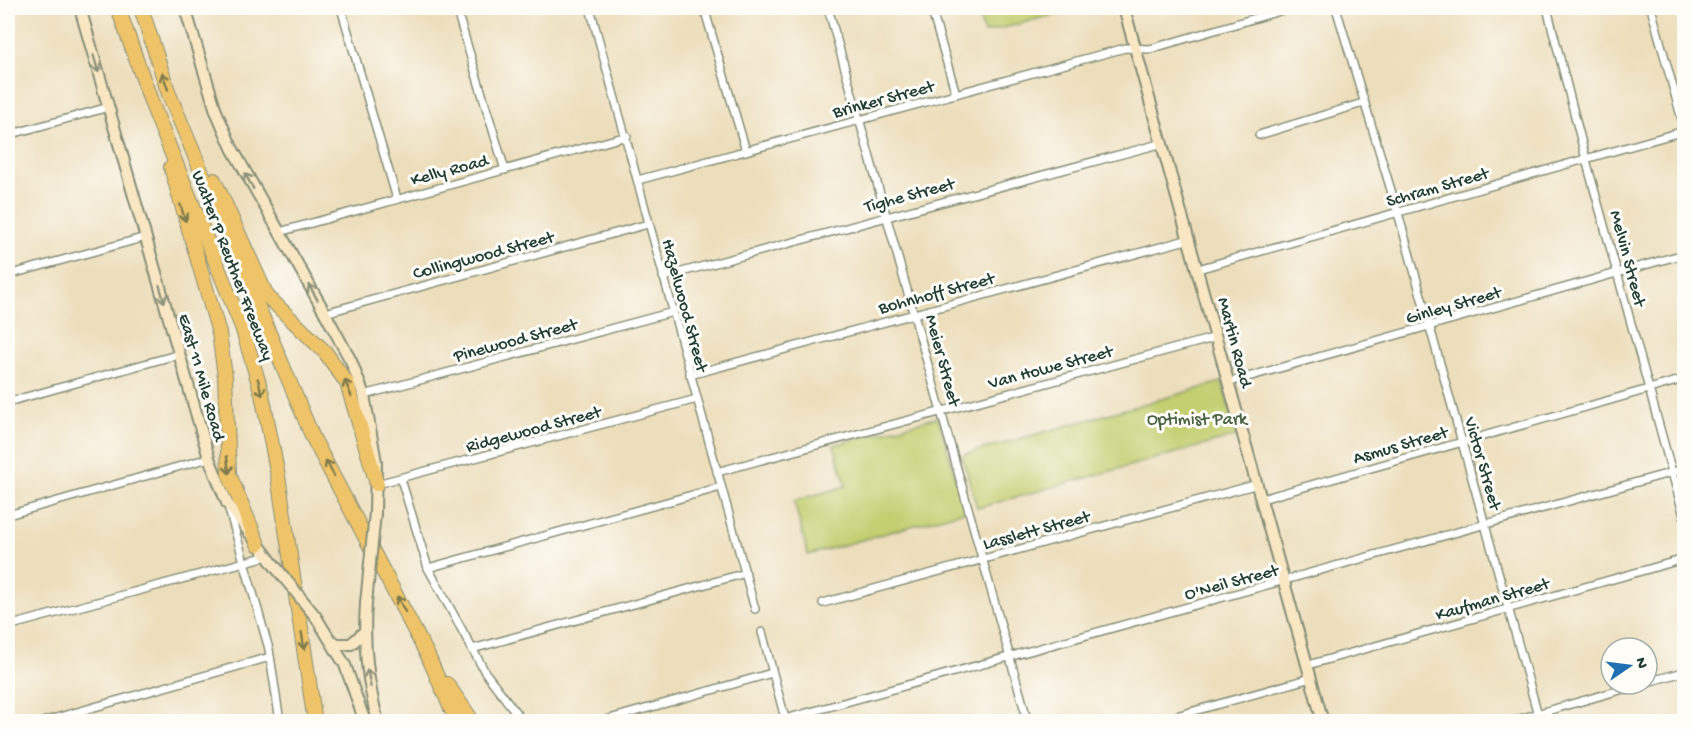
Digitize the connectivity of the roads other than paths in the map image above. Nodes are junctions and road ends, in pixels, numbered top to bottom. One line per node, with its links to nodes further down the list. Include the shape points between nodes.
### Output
1 (80, 8): 19 (main road, East 11 Mile Road, one-way to 19)
2 (118, 8): 24 (highway, Walter P Reuther Freeway)
3 (141, 8): 25 (highway, Walter P Reuther Freeway, one-way to 3)
4 (185, 8): 36 (main road, one-way to 4, via 249,181 216,111)
5 (341, 8): 32 (street)
6 (456, 8): 30 (street)
7 (590, 8): 26 (street, Hazelwood Street)
8 (704, 8): 28 (street)
9 (828, 8): 20 (street, Meier Street)
10 (931, 8): 17 (street)
11 (1124, 8): 16 (main road, Martin Road)
12 (1290, 8): 16 (street, Brinker Street, via 1150,49)
13 (1336, 8): 18 (street, Victor Street)
14 (1547, 8): 29 (street, Melvin Street)
15 (1652, 8): 21 (street)
16 (1137, 49): 17 (street, Brinker Street, via 1125,48); 27 (main road, Martin Road)
17 (956, 94): 20 (street, Brinker Street)
18 (1363, 102): 23 (street); 33 (street, Victor Street)
19 (109, 107): 22 (street); 37 (main road, East 11 Mile Road)
20 (861, 120): 28 (street, Brinker Street); 34 (street, Meier Street)
21 (1684, 129): 29 (street, Schram Street)
22 (8, 135)
23 (1259, 135)
24 (164, 136): 72 (highway, one-way to 72, via 175,189 219,333 230,474); 101 (highway, Walter P Reuther Freeway, one-way to 101, via 242,327 262,394)
25 (187, 136): 64 (highway, one-way to 25, via 343,376 326,352 267,296 220,192); 88 (highway, Walter P Reuther Freeway, one-way to 25, via 313,438)
26 (627, 136): 30 (street, Kelly Road); 31 (street, Hazelwood Street)
27 (1163, 142): 34 (street, Tighe Street); 38 (main road, Martin Road)
28 (746, 151): 31 (street, Brinker Street)
29 (1586, 159): 33 (street, Schram Street); 41 (street, Melvin Street)
30 (505, 170): 32 (street, Kelly Road)
31 (638, 180): 35 (street, Hazelwood Street)
32 (397, 199): 36 (street, Kelly Road)
33 (1398, 213): 40 (street, Schram Street); 47 (street, Victor Street)
34 (888, 215): 43 (street, Tighe Street); 46 (street, Meier Street)
35 (648, 224): 43 (street, Hazelwood Street); 45 (street, Collingwood Street)
36 (279, 232): 45 (main road, one-way to 36)
37 (146, 237): 42 (street); 49 (main road, East 11 Mile Road, one-way to 49)
38 (1190, 239): 40 (main road, Martin Road); 46 (street, Bohnhoff Street)
39 (1684, 254): 41 (street, Ginley Street)
40 (1198, 269): 48 (main road, Martin Road)
41 (1617, 273): 47 (street, Ginley Street); 53 (street, Melvin Street)
42 (8, 275)
43 (663, 277): 44 (street, Hazelwood Street)
44 (673, 312): 50 (street, Hazelwood Street); 54 (street, Pinewood Street)
45 (325, 313): 54 (main road)
46 (916, 313): 50 (street, Bohnhoff Street); 57 (street, Meier Street)
47 (1430, 326): 52 (street, Ginley Street); 58 (street, Victor Street)
48 (1217, 337): 52 (main road, Martin Road); 57 (street, Van Howe Street)
49 (180, 354): 56 (street); 59 (main road, East 11 Mile Road)
50 (690, 375): 55 (street, Hazelwood Street)
51 (1684, 379): 53 (street, Asmus Street)
52 (1230, 382): 65 (main road, Martin Road)
53 (1649, 389): 58 (street, Asmus Street); 62 (street, Melvin Street)
54 (364, 394): 64 (main road)
55 (697, 399): 61 (street, Hazelwood Street); 63 (street, Ridgewood Street)
56 (8, 402)
57 (942, 410): 61 (street, Van Howe Street); 75 (street, Meier Street)
58 (1462, 442): 67 (street, Asmus Street); 71 (street, Victor Street)
59 (209, 458): 68 (main road, East 11 Mile Road); 69 (street)
60 (1684, 469): 62 (street, O'Neil Street)
61 (717, 472): 66 (street, Hazelwood Street)
62 (1672, 472): 70 (street, Melvin Street); 71 (street, O'Neil Street)
63 (401, 478): 64 (street, Ridgewood Street); 77 (street)
64 (377, 484): 85 (main road, bridge)
65 (1258, 484): 67 (main road, Martin Road); 75 (street, Lasslett Street)
66 (721, 487): 77 (street); 78 (street, Hazelwood Street)
67 (1262, 499): 79 (main road, Martin Road)
68 (227, 502): 72 (main road, East 11 Mile Road); 76 (street)
69 (8, 515)
70 (1684, 516)
71 (1485, 525): 79 (street, O'Neil Street); 82 (street, Victor Street)
72 (258, 544): 74 (main road, East 11 Mile Road)
73 (1684, 559): 82 (street, Kaufman Street)
74 (271, 560): 76 (street); 86 (main road, East 11 Mile Road, bridge)
75 (984, 560): 80 (street, Lasslett Street); 89 (street, Meier Street)
76 (243, 561): 83 (street); 90 (street)
77 (428, 568): 87 (street)
78 (746, 573): 81 (street, Hazelwood Street); 87 (street)
79 (1285, 582): 89 (street, O'Neil Street); 91 (main road, Martin Road)
80 (823, 603)
81 (755, 609)
82 (1508, 609): 91 (street, Kaufman Street); 97 (street, Victor Street)
83 (8, 626)
84 (762, 632): 93 (street)
85 (363, 633): 86 (main road, via 351,644 337,644); 103 (main road, one-way to 85)
86 (331, 639): 102 (main road, East 11 Mile Road, via 352,681)
87 (472, 649): 106 (street, via 498,692)
88 (428, 656): 104 (highway); 105 (highway)
89 (1010, 656): 98 (street, O'Neil Street); 108 (street, Meier Street)
90 (270, 657): 99 (street); 100 (street)
91 (1308, 665): 94 (main road, Martin Road)
92 (1684, 672): 95 (street)
93 (772, 673): 98 (street); 107 (street)
94 (1311, 678): 109 (street); 110 (main road, Martin Road)
95 (1659, 679)
96 (1599, 696): 97 (street)
97 (1537, 713): 111 (street); 112 (street, Victor Street)
98 (785, 720)
99 (42, 722)
100 (280, 722)
101 (315, 722)
102 (365, 722)
103 (378, 722)
104 (457, 722)
105 (473, 722)
106 (523, 722)
107 (599, 722)
108 (1028, 722)
109 (1155, 722)
110 (1323, 722)
111 (1509, 722)
112 (1539, 722)

